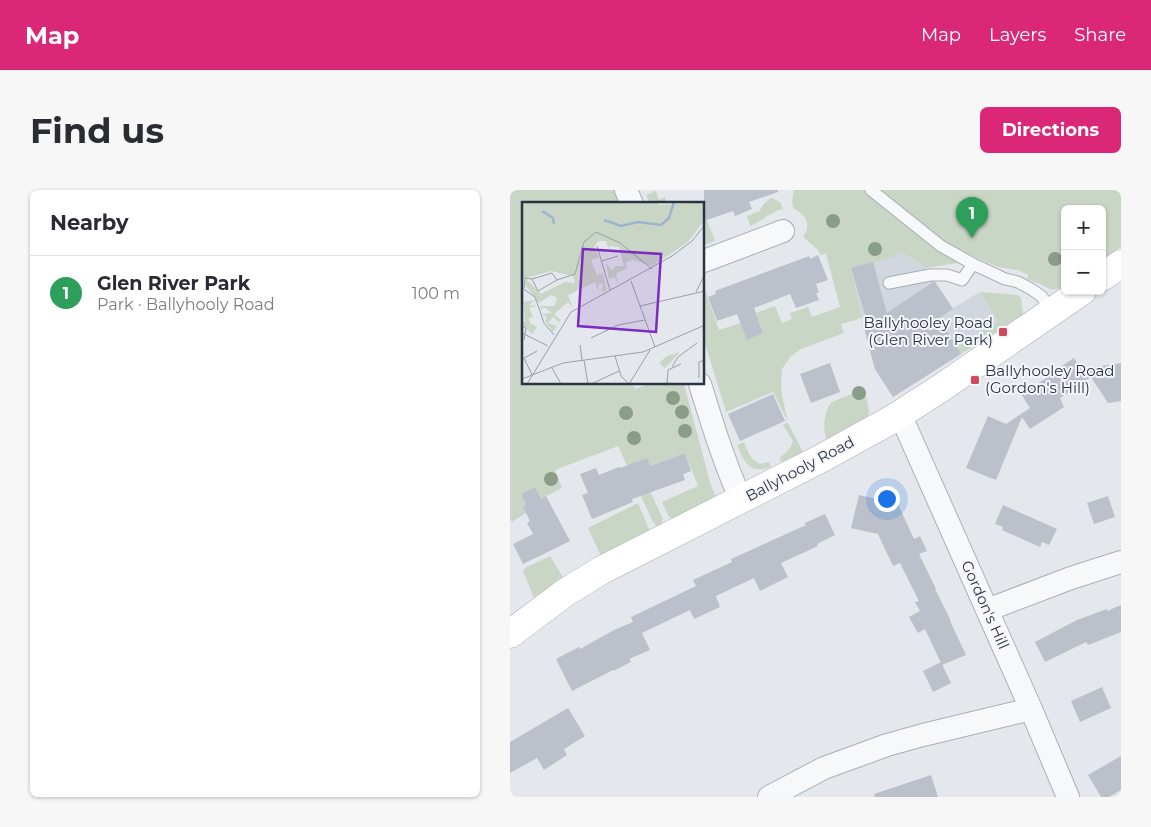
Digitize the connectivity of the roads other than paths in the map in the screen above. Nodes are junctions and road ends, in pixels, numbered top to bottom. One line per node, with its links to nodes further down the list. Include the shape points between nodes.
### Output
1 (626, 190): 3 (street)
2 (871, 190): 6 (lane, via 941,246)
3 (631, 202)
4 (783, 231): 5 (street)
5 (705, 261)
6 (972, 264): 9 (lane, via 962,280 947,275 930,275); 11 (lane, via 1031,289)
7 (1121, 264): 8 (main road)
8 (1106, 275)
9 (889, 283)
10 (1076, 295): 11 (main road, Ballyhooly Road)
11 (1053, 311): 13 (main road, Ballyhooly Road)
12 (700, 385): 14 (street)
13 (900, 414): 14 (main road, Ballyhooly Road); 16 (street, Gordon's Hill)
14 (741, 500): 17 (main road, Ballyhooly Road, via 602,570)
15 (1121, 562): 16 (street)
16 (987, 610): 18 (street, Gordon's Hill)
17 (510, 634)
18 (1031, 710): 19 (street, via 879,748 824,768); 20 (street, Gordon's Hill)
19 (769, 797)
20 (1068, 797)

